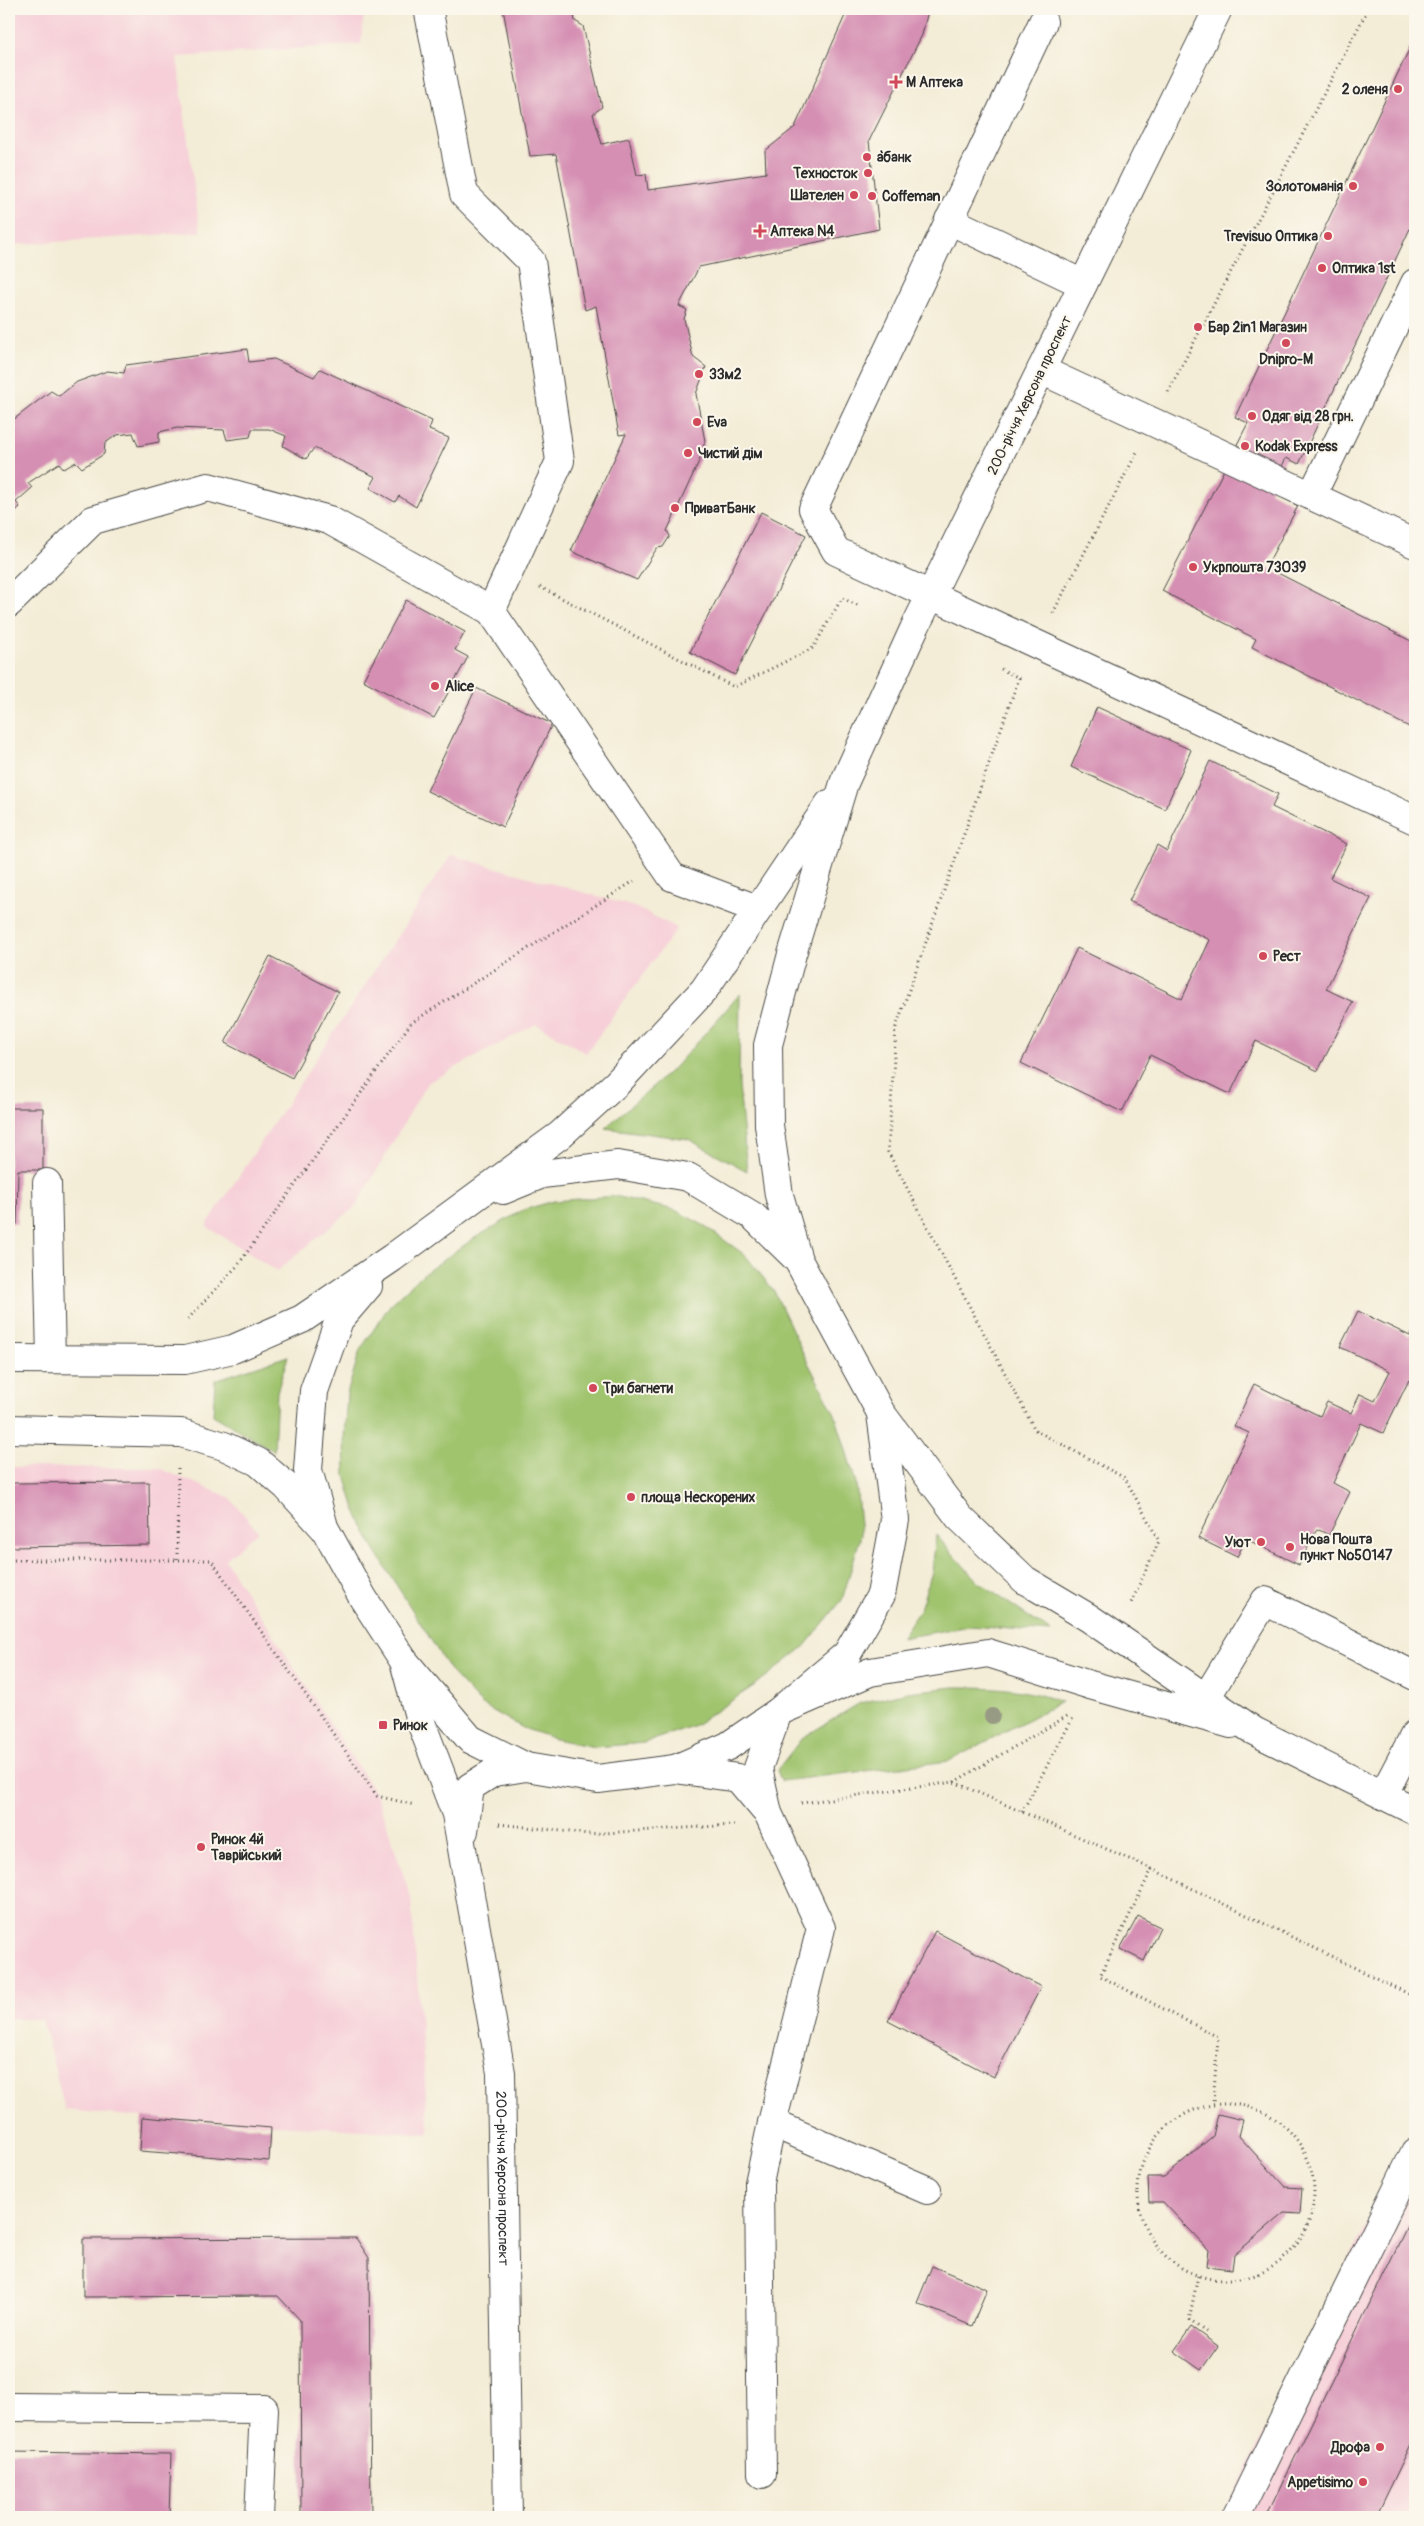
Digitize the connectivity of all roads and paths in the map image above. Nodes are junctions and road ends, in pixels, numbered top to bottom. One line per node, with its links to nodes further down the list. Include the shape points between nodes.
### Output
1 (431, 9): 12 (street, via 429,13 464,194 531,261 560,461)
2 (1218, 9): 7 (street, 200-річчя Херсона проспект)
3 (1368, 9): 9 (path)
4 (1043, 22): 5 (street)
5 (949, 220): 7 (street); 13 (street, via 813,509 836,551)
6 (1415, 283): 10 (street)
7 (1083, 284): 8 (street, 200-річчя Херсона проспект)
8 (1041, 370): 9 (street); 13 (street, 200-річчя Херсона проспект)
9 (1153, 421): 10 (street); 17 (path)
10 (1312, 495): 11 (street)
11 (1415, 544)
12 (510, 571): 15 (path, via 734,687 813,648 842,598); 16 (street)
13 (930, 596): 17 (street); 20 (street, 200-річчя Херсона проспект)
14 (9, 603): 16 (street, via 94,520 208,488 329,520)
15 (859, 606)
16 (491, 612): 22 (street)
17 (1036, 645): 19 (path); 21 (street)
18 (995, 666): 19 (path)
19 (1019, 678): 37 (path, via 896,1027 888,1152 1035,1430 1125,1478 1159,1541)
20 (844, 783): 23 (street); 27 (street, via 768,1045 770,1125 778,1186)
21 (1415, 820)
22 (662, 863): 23 (street, via 672,877); 28 (path, via 412,1023 238,1265)
23 (757, 909): 25 (street, via 704,990 617,1083 560,1135)
24 (47, 1183): 30 (street)
25 (465, 1205): 26 (street); 27 (street, via 542,1174 618,1165 688,1177 753,1216)
26 (392, 1258): 30 (street, via 302,1319 233,1349 185,1360); 34 (street, via 339,1320 314,1391 308,1470)
27 (798, 1260): 31 (street)
28 (188, 1319)
29 (9, 1359): 30 (street)
30 (51, 1359)
31 (881, 1413): 40 (street, via 959,1517 1025,1580 1096,1623); 41 (street, via 895,1520 881,1595 847,1654)
32 (9, 1429): 33 (street)
33 (179, 1446): 34 (street, via 224,1446 258,1462 286,1486); 35 (path)
34 (325, 1529): 38 (street, via 363,1598)
35 (177, 1559): 36 (path); 48 (path, via 211,1560)
36 (9, 1560)
37 (1131, 1603)
38 (404, 1661): 44 (street, via 470,1739); 52 (street, 200-річчя Херсона проспект, via 419,1717 456,1814)
39 (1415, 1676): 40 (street, via 1265,1601)
40 (1206, 1698): 42 (street)
41 (778, 1712): 42 (street, via 870,1672 988,1653); 45 (street, via 728,1746); 51 (street, via 758,1768)
42 (1254, 1731): 47 (street)
43 (1415, 1734): 47 (street)
44 (526, 1767): 45 (street, via 598,1779); 52 (street, via 494,1772 470,1787)
45 (675, 1769): 51 (street, via 738,1778)
46 (954, 1782): 50 (path, via 1078,1709)
47 (1383, 1794): 49 (street)
48 (377, 1796)
49 (1415, 1811)
50 (1022, 1812)
51 (768, 1813): 55 (street, via 821,1928)
52 (462, 1842): 63 (street, 200-річчя Херсона проспект, via 501,2073)
53 (1415, 1997): 54 (path, via 1152,1869 1100,1976 1218,2036)
54 (1213, 2104): 58 (path, via 1186,2113 1163,2130 1147,2152 1138,2179 1138,2208 1148,2234 1165,2257); 58 (path, via 1244,2105 1272,2116 1295,2136 1310,2163 1315,2192 1306,2229 1294,2249 1271,2269 1243,2280)
55 (772, 2123): 57 (street); 61 (street, via 759,2183)
56 (1415, 2152): 64 (street)
57 (927, 2190)
58 (1198, 2276): 59 (path, via 1189,2320)
59 (1206, 2332)
60 (9, 2407): 62 (street, via 264,2408)
61 (762, 2474)
62 (259, 2517)
63 (508, 2517)
64 (1236, 2517)

